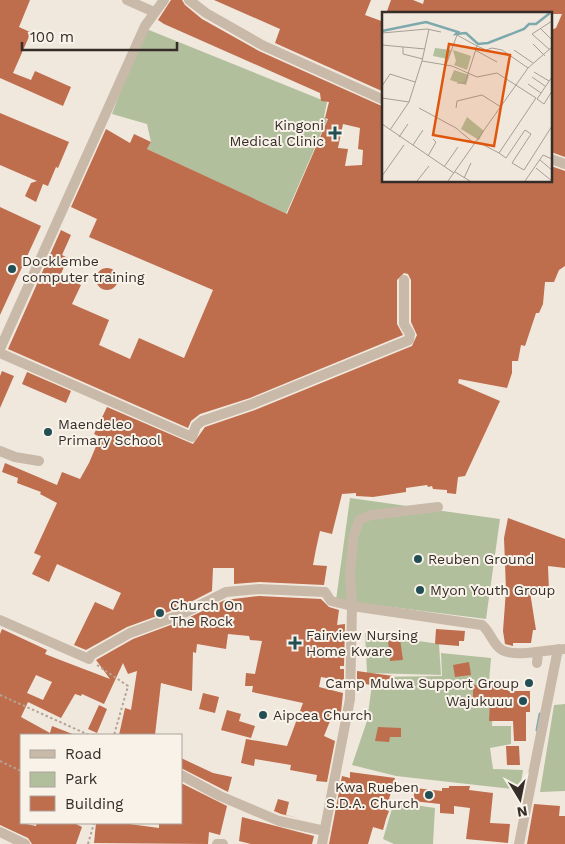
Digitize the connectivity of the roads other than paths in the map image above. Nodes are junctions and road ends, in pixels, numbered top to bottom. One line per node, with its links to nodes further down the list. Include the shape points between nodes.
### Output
1 (128, 0): 4 (street)
2 (164, 0): 4 (street)
3 (190, 0): 5 (street, via 206,13 262,45)
4 (154, 12): 9 (street, via 78,172)
5 (382, 99)
6 (552, 159): 7 (street)
7 (565, 164)
8 (404, 280): 10 (street, via 404,324 410,334 409,340 202,421 192,437)
9 (0, 349)
10 (0, 353)
11 (0, 451): 12 (street)
12 (39, 461)
13 (438, 507): 14 (street, via 372,515 359,520 353,538 350,574)
14 (352, 606): 15 (street, via 331,601 324,592 259,589 226,592 182,614 130,633 89,659); 16 (street, via 482,625 501,650 538,658); 18 (street, via 350,699)
15 (0, 620)
16 (561, 649): 24 (street)
17 (182, 777): 18 (street, via 279,821)
18 (325, 831): 23 (street)
19 (0, 832): 20 (street)
20 (25, 844)
21 (217, 844): 22 (street)
22 (223, 844)
23 (322, 844)
24 (519, 844)

